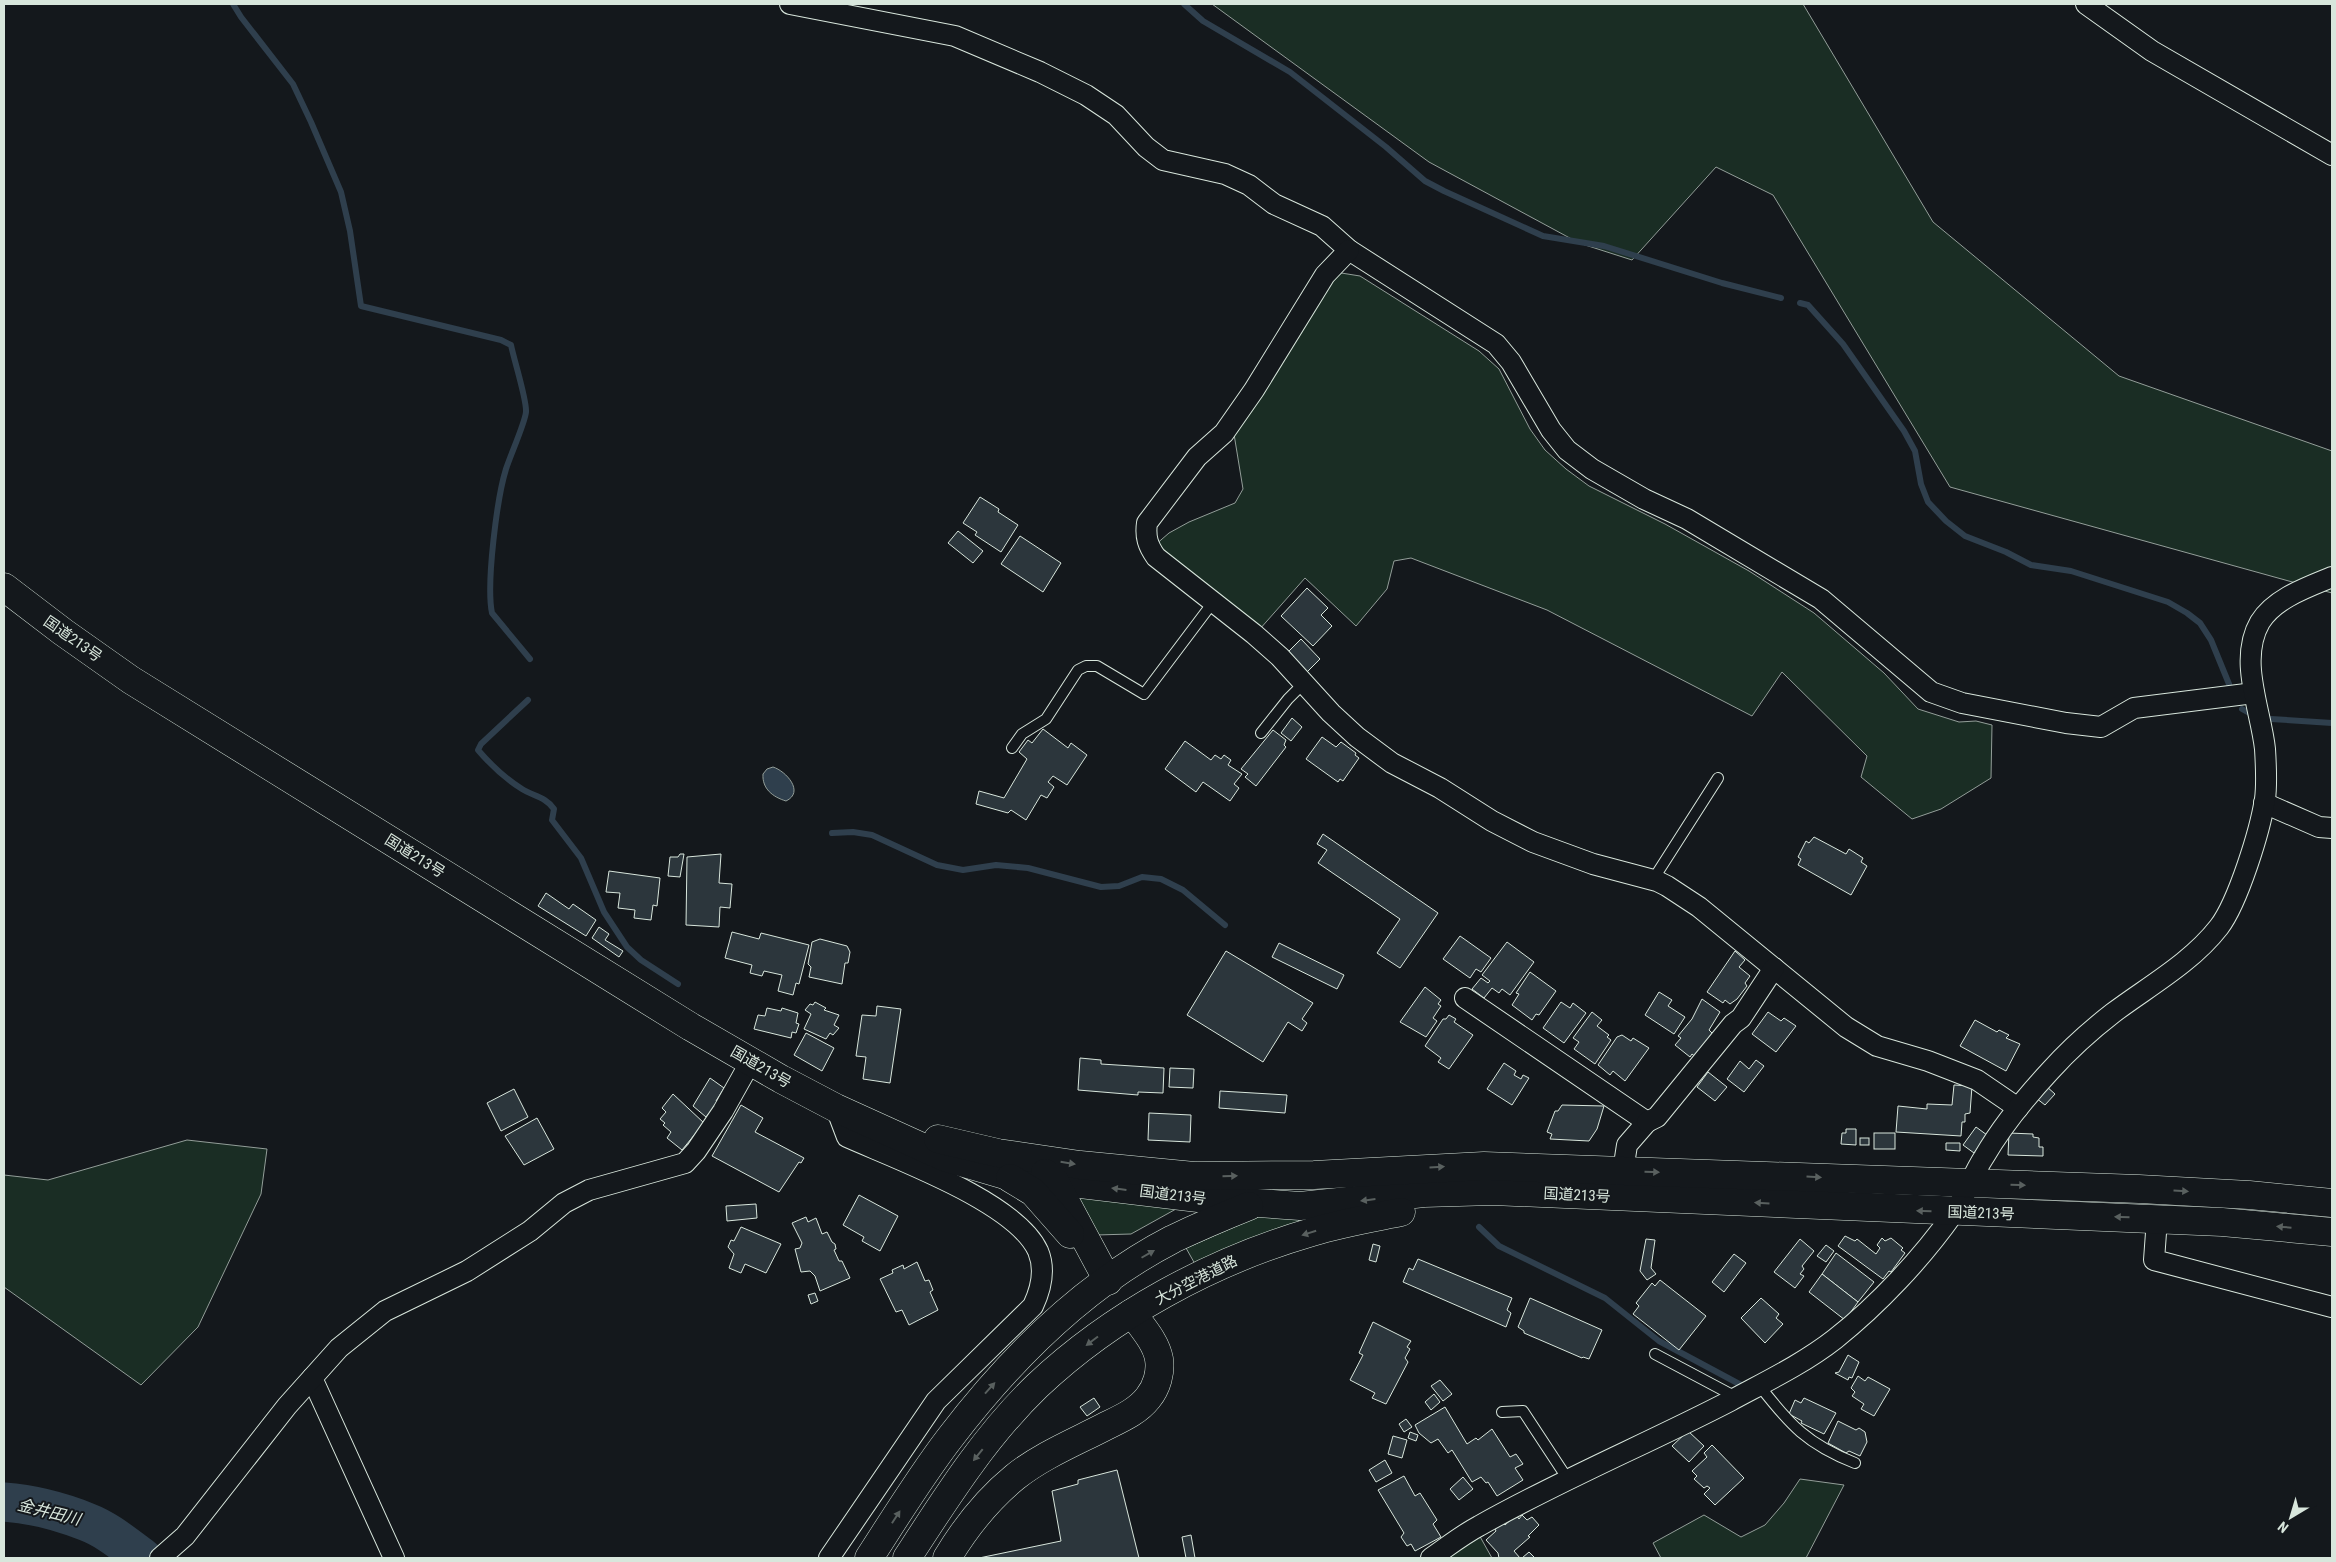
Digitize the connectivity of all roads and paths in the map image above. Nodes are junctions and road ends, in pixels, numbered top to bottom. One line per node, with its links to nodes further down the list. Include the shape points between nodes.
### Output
1 (790, 4): 4 (street, via 955,36 992,51 1086,95 1116,115 1163,160 1225,174 1249,185 1274,204 1322,226)
2 (2086, 4): 3 (street, via 2152,51)
3 (2332, 155)
4 (1349, 250): 7 (street, via 1325,276 1224,433 1197,457 1147,523 1149,548 1156,557); 9 (street, via 1496,344 1511,362 1551,430 1573,455 1592,469 1687,519 1822,599 1931,692 1962,703 2101,727 2134,708)
5 (2332, 577): 9 (street, via 2298,591 2261,621 2253,640)
6 (4, 587): 18 (main road, 国道213号, via 131,680)
7 (1214, 601): 8 (street, via 1280,657); 11 (lane, via 1144,694 1097,666 1086,666 1078,670 1046,719 1022,734)
8 (1304, 684): 10 (lane); 15 (street, via 1373,750 1492,821 1561,853)
9 (2254, 693): 13 (street, via 2265,747)
10 (1261, 733)
11 (1012, 748)
12 (1718, 778): 15 (lane, via 1656,875)
13 (2264, 803): 14 (street, via 2320,827); 20 (street, via 2236,898 2220,925 2199,949 2112,1015 2068,1054)
14 (2332, 828)
15 (1657, 881): 16 (street, via 1699,908)
16 (1774, 968): 20 (street, via 1839,1022 1878,1046 1977,1080); 21 (street, via 1741,1018 1657,1118)
17 (1465, 998): 21 (street)
18 (750, 1061): 19 (main road, 国道213号); 38 (street, via 723,1111 684,1164 589,1190 564,1203 530,1231 467,1271 385,1311 339,1348)
19 (836, 1108): 22 (main road, 国道213号); 25 (main road, 国道213号, via 944,1157); 46 (street, via 847,1137 1000,1210 1031,1239 1039,1253 1042,1271 1040,1289 1033,1306 936,1401)
20 (2018, 1108): 27 (street, via 1983,1157)
21 (1647, 1122): 24 (street, via 1627,1145)
22 (952, 1142): 23 (main road, 国道213号, one-way to 23, via 998,1153 1080,1165 1186,1175 1314,1175); 26 (main road, via 972,1155 993,1163 1041,1171)
23 (1388, 1171): 24 (main road, 国道213号, one-way to 24, via 1484,1166); 30 (main road, via 1304,1187)
24 (1623, 1171): 27 (main road, 国道213号, one-way to 27)
25 (1005, 1175): 26 (main road, 国道213号); 34 (main road, via 1033,1192 1047,1206)
26 (1056, 1182): 30 (main road, 国道213号, one-way to 26); 34 (main road)
27 (1970, 1183): 29 (main road, 国道213号, one-way to 29, via 2249,1195); 31 (street)
28 (1591, 1196): 30 (main road, 国道213号, one-way to 30, via 1458,1191 1318,1206); 31 (main road, 国道213号, one-way to 28); 36 (main road, 大分空港道路, one-way to 36, via 1443,1205 1312,1232 1245,1255)
29 (2332, 1203)
30 (1254, 1204): 34 (main road, one-way to 30, via 1173,1240)
31 (1955, 1212): 32 (main road, 国道213号, one-way to 31); 39 (street, via 1886,1293 1834,1340)
32 (2157, 1219): 33 (main road, 国道213号, one-way to 32); 35 (street, via 2154,1260)
33 (2332, 1232)
34 (1108, 1281): 36 (main road); 47 (main road, one-way to 34, via 948,1440 983,1396 1066,1313)
35 (2332, 1307)
36 (1132, 1314): 48 (main road, 大分空港道路, one-way to 48, via 1094,1339 1036,1387 973,1461); 49 (main road, via 1155,1346 1159,1358 1158,1381 1149,1397 1130,1414 1016,1476 977,1515)
37 (1655, 1354): 40 (lane)
38 (312, 1378): 44 (street, via 185,1536); 45 (street)
39 (1759, 1386): 40 (street); 42 (lane, via 1804,1436 1828,1452)
40 (1736, 1398): 43 (street)
41 (1502, 1412): 43 (lane, via 1523,1412)
42 (1855, 1463)
43 (1569, 1481): 50 (street, via 1476,1527)
44 (160, 1558)
45 (394, 1558)
46 (829, 1558)
47 (869, 1558)
48 (907, 1558)
49 (948, 1558)
50 (1431, 1558)

